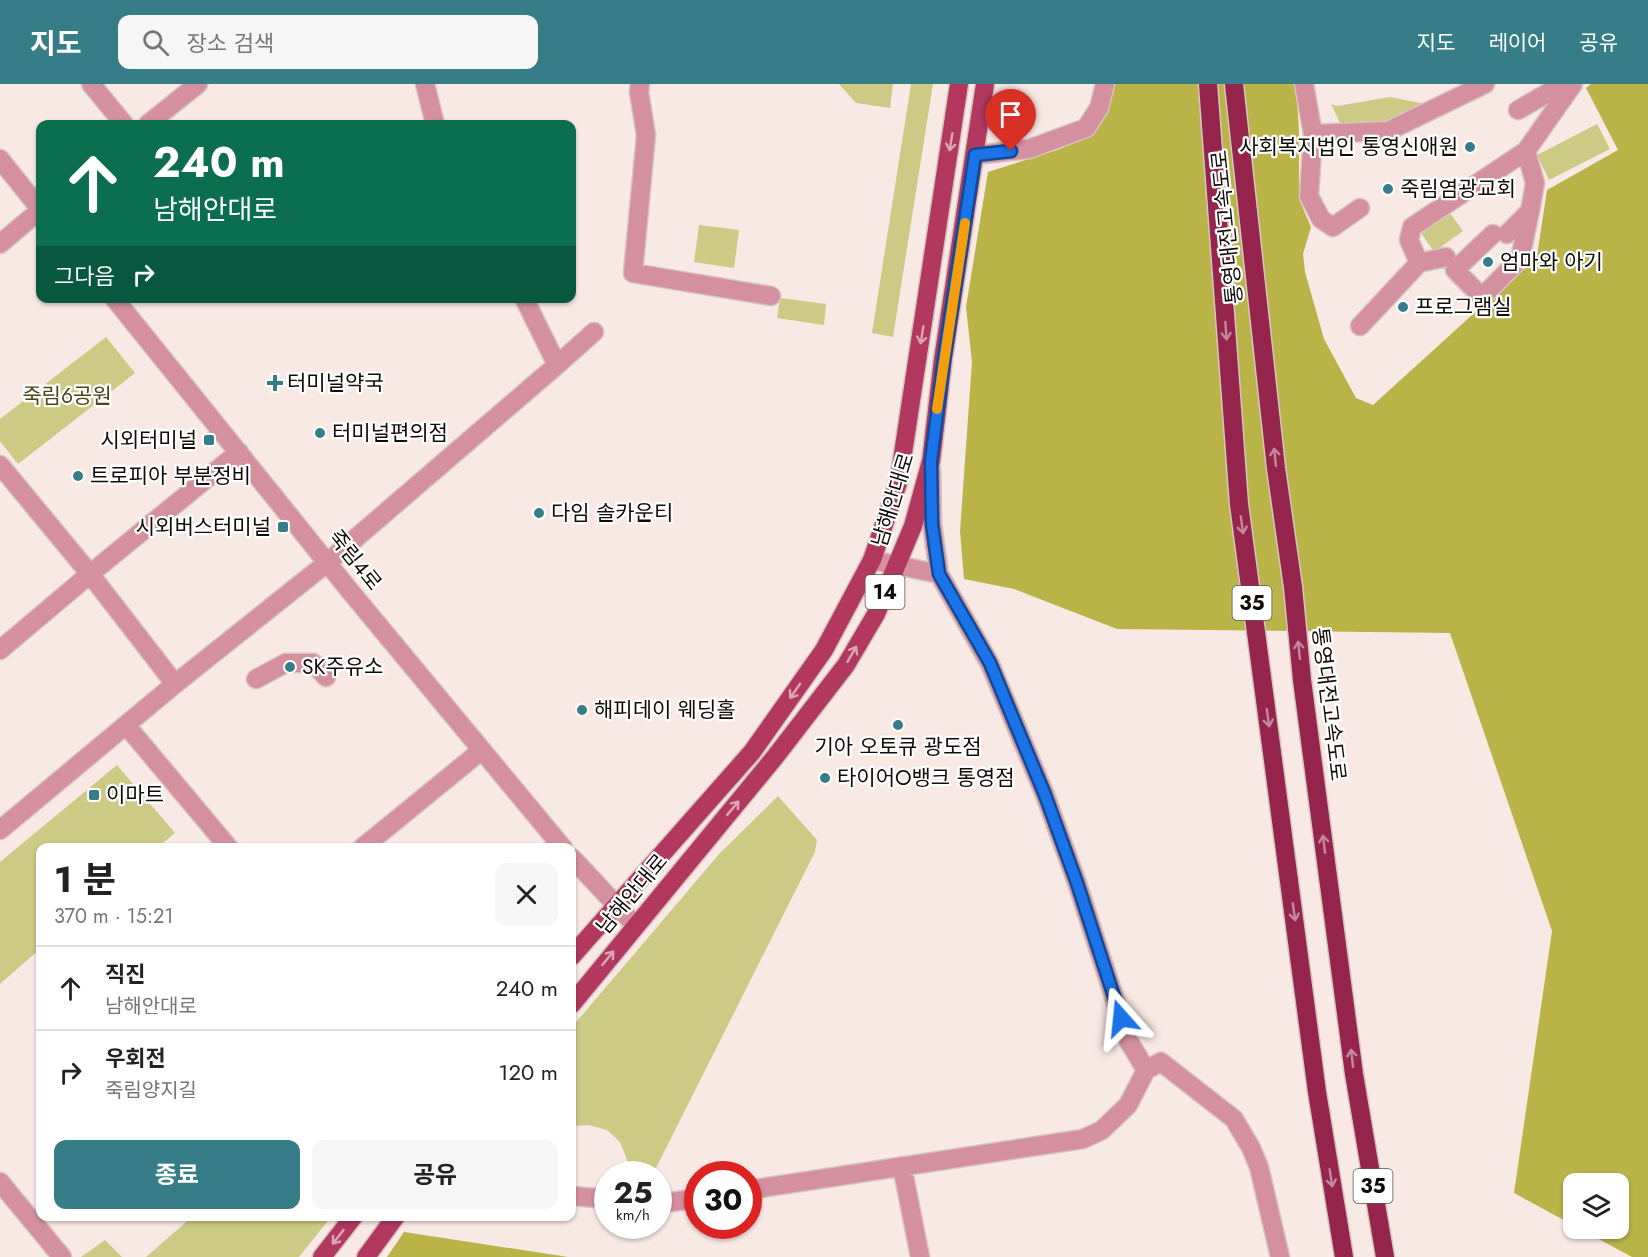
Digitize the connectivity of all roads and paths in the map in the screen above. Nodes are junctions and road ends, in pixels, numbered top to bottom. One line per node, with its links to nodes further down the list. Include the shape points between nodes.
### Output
1 (91, 84): 15 (street)
2 (198, 84): 16 (street)
3 (425, 84): 17 (street)
4 (640, 84): 29 (street, via 646,135 633,273)
5 (959, 84): 38 (main road, 남해안대로 / 14, one-way to 38, via 899,480)
6 (985, 84): 20 (main road, 남해안대로 / 14)
7 (1105, 84): 20 (street, via 1099,108 1086,128 1029,149)
8 (1208, 84): 71 (highway, 통영대전고속도로 / 35, one-way to 71, via 1239,504)
9 (1234, 84): 72 (highway, 통영대전고속도로 / 35, one-way to 9, via 1361,1116 1302,680)
10 (1304, 84): 18 (street)
11 (1485, 84): 18 (street, via 1388,131)
12 (1563, 84): 14 (street)
13 (1573, 84): 19 (street)
14 (1518, 110)
15 (121, 120)
16 (153, 120)
17 (434, 120)
18 (1313, 134): 23 (street, via 1309,196 1321,219 1333,227)
19 (1526, 151): 24 (street, via 1535,183); 28 (street, via 1412,227 1409,240)
20 (975, 155): 36 (main road, 남해안대로 / 14)
21 (0, 159): 22 (street)
22 (36, 205)
23 (1360, 208)
24 (1530, 211): 24 (street, via 1520,259 1482,297 1455,270)
25 (36, 213): 26 (street)
26 (0, 244)
27 (1446, 257): 28 (street)
28 (1419, 263): 32 (street)
29 (771, 296)
30 (118, 303): 35 (street, 죽림4로)
31 (526, 303): 34 (street)
32 (1360, 326)
33 (594, 332): 34 (street)
34 (557, 365): 39 (street)
35 (239, 452): 39 (street, 죽림4로); 41 (street)
36 (931, 461): 40 (main road, 남해안대로 / 14, via 913,526); 42 (street, via 932,524)
37 (0, 465): 41 (street)
38 (872, 560): 40 (street); 54 (main road, 남해안대로 / 14, one-way to 54, via 824,650 752,752)
39 (328, 562): 46 (street); 48 (street, 죽림4로)
40 (897, 564): 42 (street); 55 (main road, 남해안대로 / 14, one-way to 40, via 775,758 846,665 876,614)
41 (90, 574): 43 (street); 46 (street)
42 (939, 574): 58 (street, via 990,663 1045,795 1128,1040)
43 (0, 650)
44 (326, 677): 45 (street, via 313,663 286,663)
45 (256, 679)
46 (175, 684): 47 (street)
47 (126, 725): 49 (street); 51 (street)
48 (482, 750): 50 (street); 52 (street, 죽림4로)
49 (0, 830)
50 (383, 841)
51 (225, 843)
52 (559, 843)
53 (576, 862): 54 (street)
54 (616, 906): 55 (street); 56 (main road, 남해안대로 / 14)
55 (635, 925): 57 (main road, 남해안대로 / 14, one-way to 55)
56 (576, 951)
57 (576, 999)
58 (1146, 1070): 59 (street, via 1128,1105 1102,1130 1083,1138); 70 (street, via 1161,1062 1234,1119 1259,1167)
59 (902, 1166): 61 (street); 69 (street)
60 (0, 1182): 66 (street)
61 (762, 1188)
62 (576, 1196): 63 (street)
63 (594, 1198)
64 (350, 1221): 67 (main road, one-way to 67)
65 (392, 1221): 68 (main road)
66 (62, 1257)
67 (322, 1257)
68 (366, 1257)
69 (920, 1257)
70 (1280, 1257)
71 (1344, 1257)
72 (1385, 1257)

